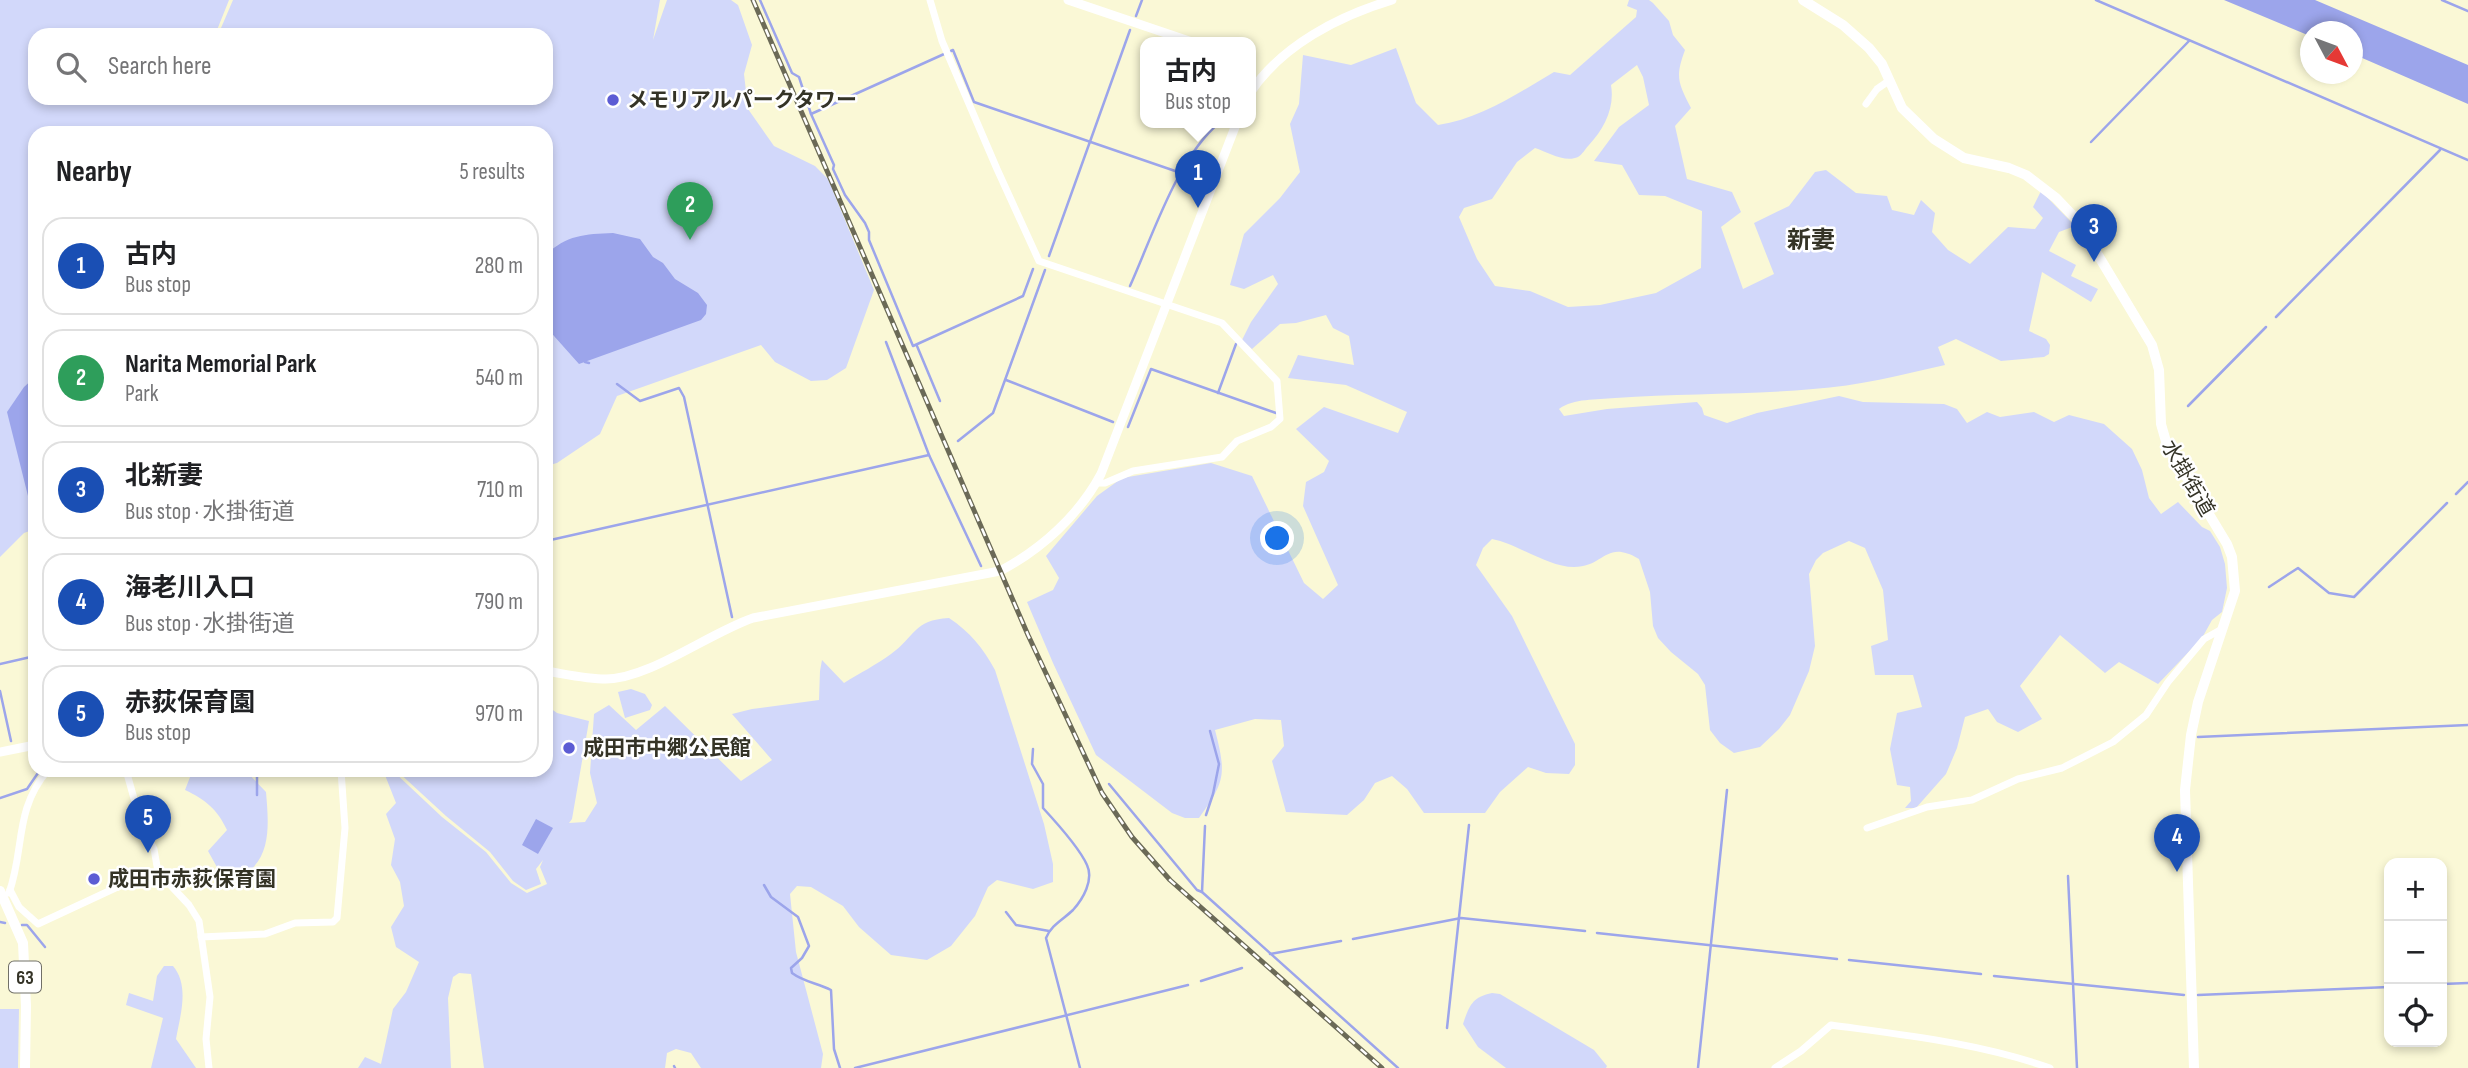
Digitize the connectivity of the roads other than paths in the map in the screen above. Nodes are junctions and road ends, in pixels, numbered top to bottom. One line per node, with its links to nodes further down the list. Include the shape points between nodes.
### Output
1 (930, 0): 10 (street, via 942,41 1040,261)
2 (1068, 0): 5 (street)
3 (1392, 0): 6 (street, via 1346,16)
4 (1803, 0): 7 (main road, 水掛街道, via 1858,36)
5 (1177, 37)
6 (1256, 79)
7 (1890, 80): 8 (street); 12 (main road, 水掛街道, via 1902,108 1934,139 1964,158 2026,176 2077,220 2152,345 2166,445 2232,557 2235,591)
8 (1866, 104)
9 (1235, 128): 10 (street)
10 (1166, 304): 11 (street); 11 (street, via 1222,323 1278,381 1280,419 1237,441 1222,457 1133,471)
11 (1096, 483): 13 (street, via 1044,543 1000,570 753,618 634,674 606,679)
12 (2223, 629): 19 (street, via 2204,639 2146,715 2113,742 2062,768 2018,779 1972,800 1927,807); 27 (main road, 水掛街道, via 2198,702 2185,790)
13 (553, 672)
14 (28, 748): 15 (street)
15 (0, 752)
16 (42, 777): 21 (street, via 26,806)
17 (128, 777): 20 (street)
18 (341, 777): 22 (street, via 345,828 337,918 295,923 265,934)
19 (1867, 828)
20 (158, 872): 21 (street, via 38,924); 22 (street, via 190,905)
21 (5, 893): 23 (main road, 63, via 23,943)
22 (201, 937): 24 (street, via 210,997)
23 (25, 1068)
24 (209, 1068)
25 (1775, 1068): 26 (street, via 1831,1025 1909,1034)
26 (2050, 1068)
27 (2194, 1068)

